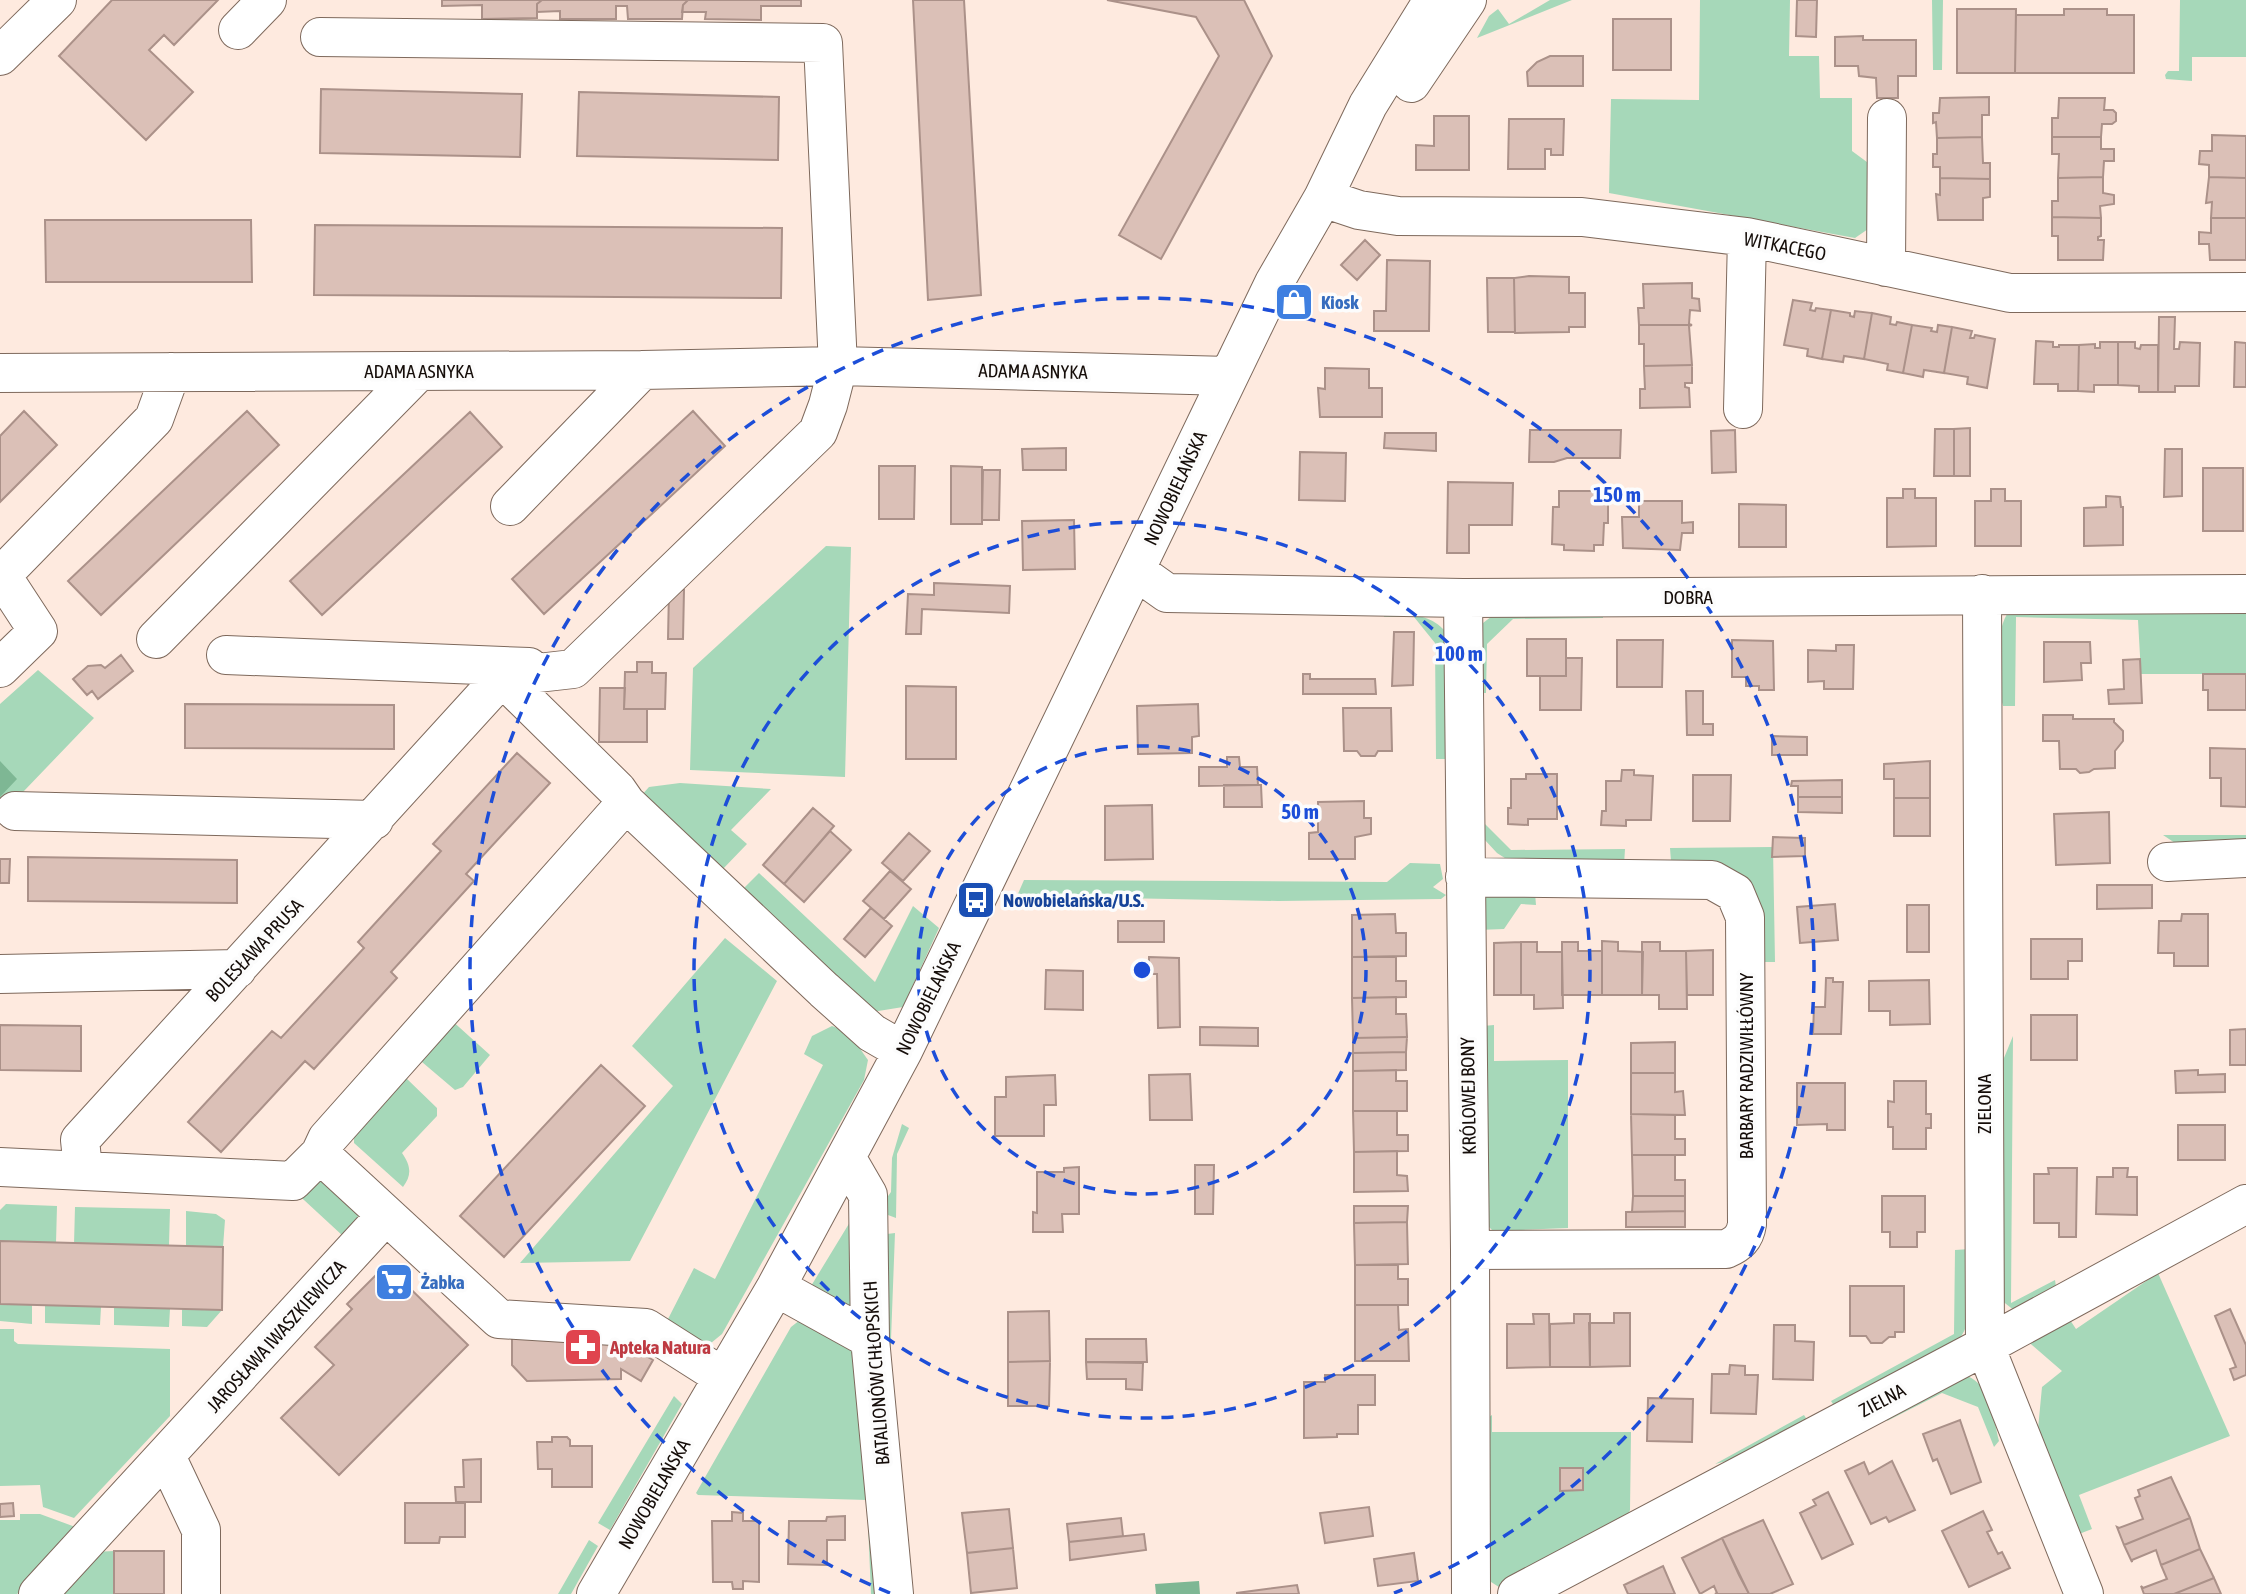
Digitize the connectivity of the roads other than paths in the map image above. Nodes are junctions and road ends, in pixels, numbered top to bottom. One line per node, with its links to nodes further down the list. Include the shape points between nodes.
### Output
1 (57, 0): 7 (street)
2 (267, 0): 5 (street)
3 (1433, 0): 9 (street, NOWOBIELAŃSKA, via 1368,105)
4 (1466, 0): 9 (street, NOWOBIELAŃSKA, via 1399,100)
5 (238, 30)
6 (320, 37): 13 (street, via 823,43)
7 (0, 56)
8 (1887, 118): 11 (street)
9 (1323, 198): 10 (street, WITKACEGO, via 1359,211 1398,216 1581,217); 18 (street, NOWOBIELAŃSKA, via 1274,283)
10 (1747, 237): 11 (street, WITKACEGO); 19 (street)
11 (1886, 267): 12 (street, WITKACEGO, via 2010,293)
12 (2246, 292)
13 (838, 366): 14 (street, ADAMA ASNYKA); 18 (street, ADAMA ASNYKA); 29 (street, via 818,432)
14 (642, 370): 15 (street, ADAMA ASNYKA); 20 (street)
15 (419, 371): 16 (street, ADAMA ASNYKA); 26 (street)
16 (171, 372): 17 (street, ADAMA ASNYKA); 22 (street, via 154,419)
17 (0, 373)
18 (1229, 376): 21 (street, NOWOBIELAŃSKA)
19 (1743, 409)
20 (510, 506)
21 (1136, 571): 25 (street, DOBRA, via 1167,593); 39 (street, NOWOBIELAŃSKA)
22 (1, 577): 28 (street, via 38,631)
23 (1982, 594): 24 (street, DOBRA); 25 (street, DOBRA); 49 (street, ZIELONA)
24 (2246, 594)
25 (1463, 598): 36 (street, KRÓLOWEJ BONY)
26 (156, 639)
27 (226, 655): 29 (street)
28 (0, 668)
29 (573, 668): 30 (street)
30 (502, 677): 31 (street); 33 (street, BOLESŁAWA PRUSA)
31 (625, 803): 39 (street, via 872,1033); 40 (street, via 327,1139)
32 (15, 811): 33 (street)
33 (374, 820): 37 (street, BOLESŁAWA PRUSA)
34 (2246, 858): 35 (street)
35 (2167, 862)
36 (1465, 877): 46 (street, KRÓLOWEJ BONY); 46 (street, BARBARY RADZIWIŁŁÓWNY, via 1712,880 1735,893 1745,917 1746,1224 1742,1237 1726,1249)
37 (237, 969): 38 (street); 43 (street, BOLESŁAWA PRUSA, via 80,1140)
38 (0, 974)
39 (903, 1051): 41 (street, NOWOBIELAŃSKA)
40 (320, 1154): 43 (street, via 293,1181); 45 (street)
41 (846, 1157): 47 (street, NOWOBIELAŃSKA); 48 (street, BATALIONÓW CHŁOPSKICH, via 868,1195)
42 (0, 1167): 43 (street)
43 (83, 1169)
44 (2246, 1203): 49 (street, ZIELNA)
45 (386, 1215): 50 (street, via 499,1319 646,1328); 51 (street, JAROSŁAWA IWASZKIEWICZA)
46 (1470, 1250): 56 (street, KRÓLOWEJ BONY)
47 (776, 1286): 48 (street); 50 (street, NOWOBIELAŃSKA)
48 (870, 1339): 55 (street, BATALIONÓW CHŁOPSKICH)
49 (1984, 1346): 57 (street, ZIELNA); 58 (street, ZIELONA)
50 (723, 1377): 54 (street, NOWOBIELAŃSKA)
51 (166, 1456): 52 (street, JAROSŁAWA IWASZKIEWICZA); 53 (street, via 201,1530)
52 (38, 1594)
53 (201, 1594)
54 (596, 1594)
55 (894, 1594)
56 (1471, 1594)
57 (1517, 1594)
58 (2084, 1594)

